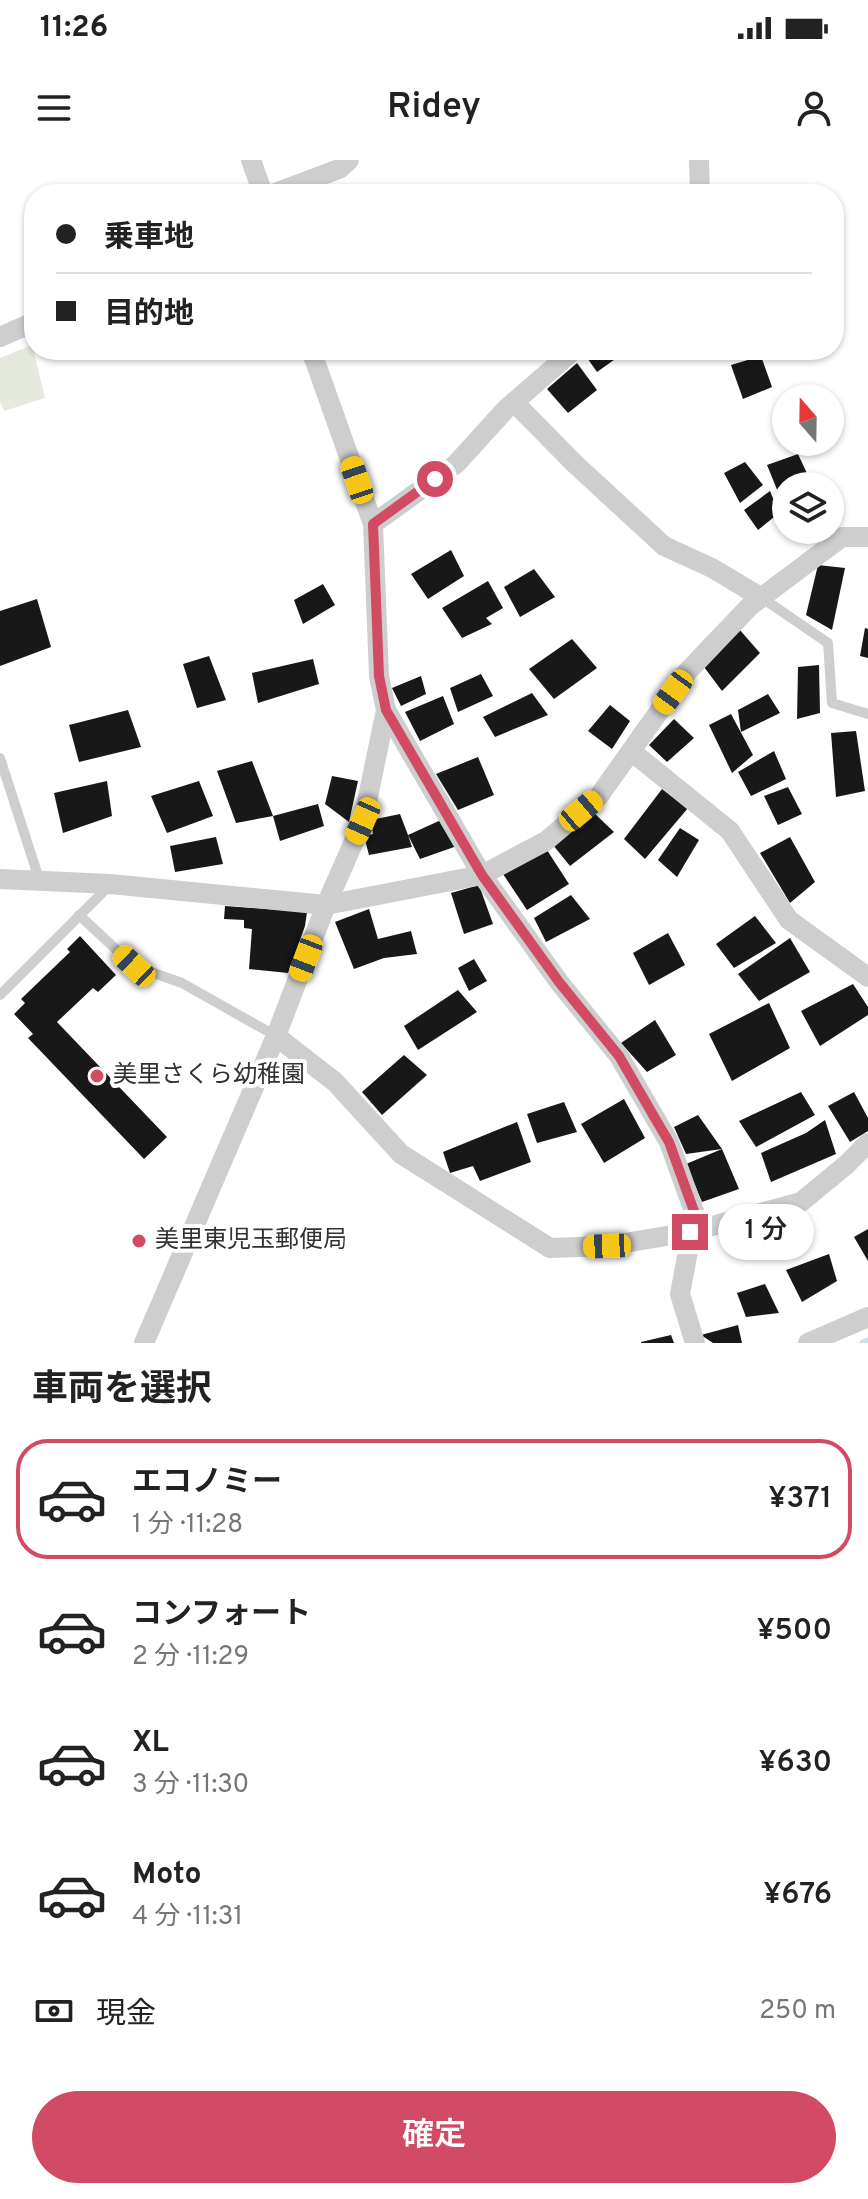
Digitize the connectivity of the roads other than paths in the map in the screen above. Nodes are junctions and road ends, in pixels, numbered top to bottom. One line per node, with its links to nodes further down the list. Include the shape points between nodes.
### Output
1 (251, 160): 4 (street)
2 (349, 160): 5 (street)
3 (699, 160): 6 (street)
4 (259, 184)
5 (299, 184)
6 (700, 184)
7 (24, 326): 8 (street)
8 (0, 337)
9 (315, 360): 12 (street)
10 (562, 360): 11 (street)
11 (514, 402): 12 (street, via 456,464); 14 (street, via 664,546)
12 (373, 524): 15 (street, via 379,676)
13 (868, 537): 14 (street, via 842,537)
14 (762, 598): 16 (lane, via 828,643 832,703); 17 (street, via 687,672)
15 (386, 710): 19 (street); 23 (street, via 363,821)
16 (868, 714)
17 (631, 751): 19 (street, via 599,796 546,841); 25 (street, via 730,831 789,920)
18 (0, 758): 21 (lane)
19 (482, 875): 23 (street); 29 (street, via 619,1056 662,1129 695,1214)
20 (0, 879): 21 (street)
21 (40, 883): 22 (street)
22 (110, 884): 23 (street); 24 (lane)
23 (326, 905): 27 (street)
24 (79, 915): 26 (lane); 27 (lane, via 134,966 182,983)
25 (868, 977)
26 (0, 995)
27 (276, 1036): 29 (street, via 335,1082 401,1154 550,1248 607,1246); 31 (street)
28 (868, 1143): 29 (street, via 801,1202)
29 (690, 1232): 32 (street, via 680,1294)
30 (868, 1317): 33 (street)
31 (144, 1343)
32 (695, 1343)
33 (808, 1343)

